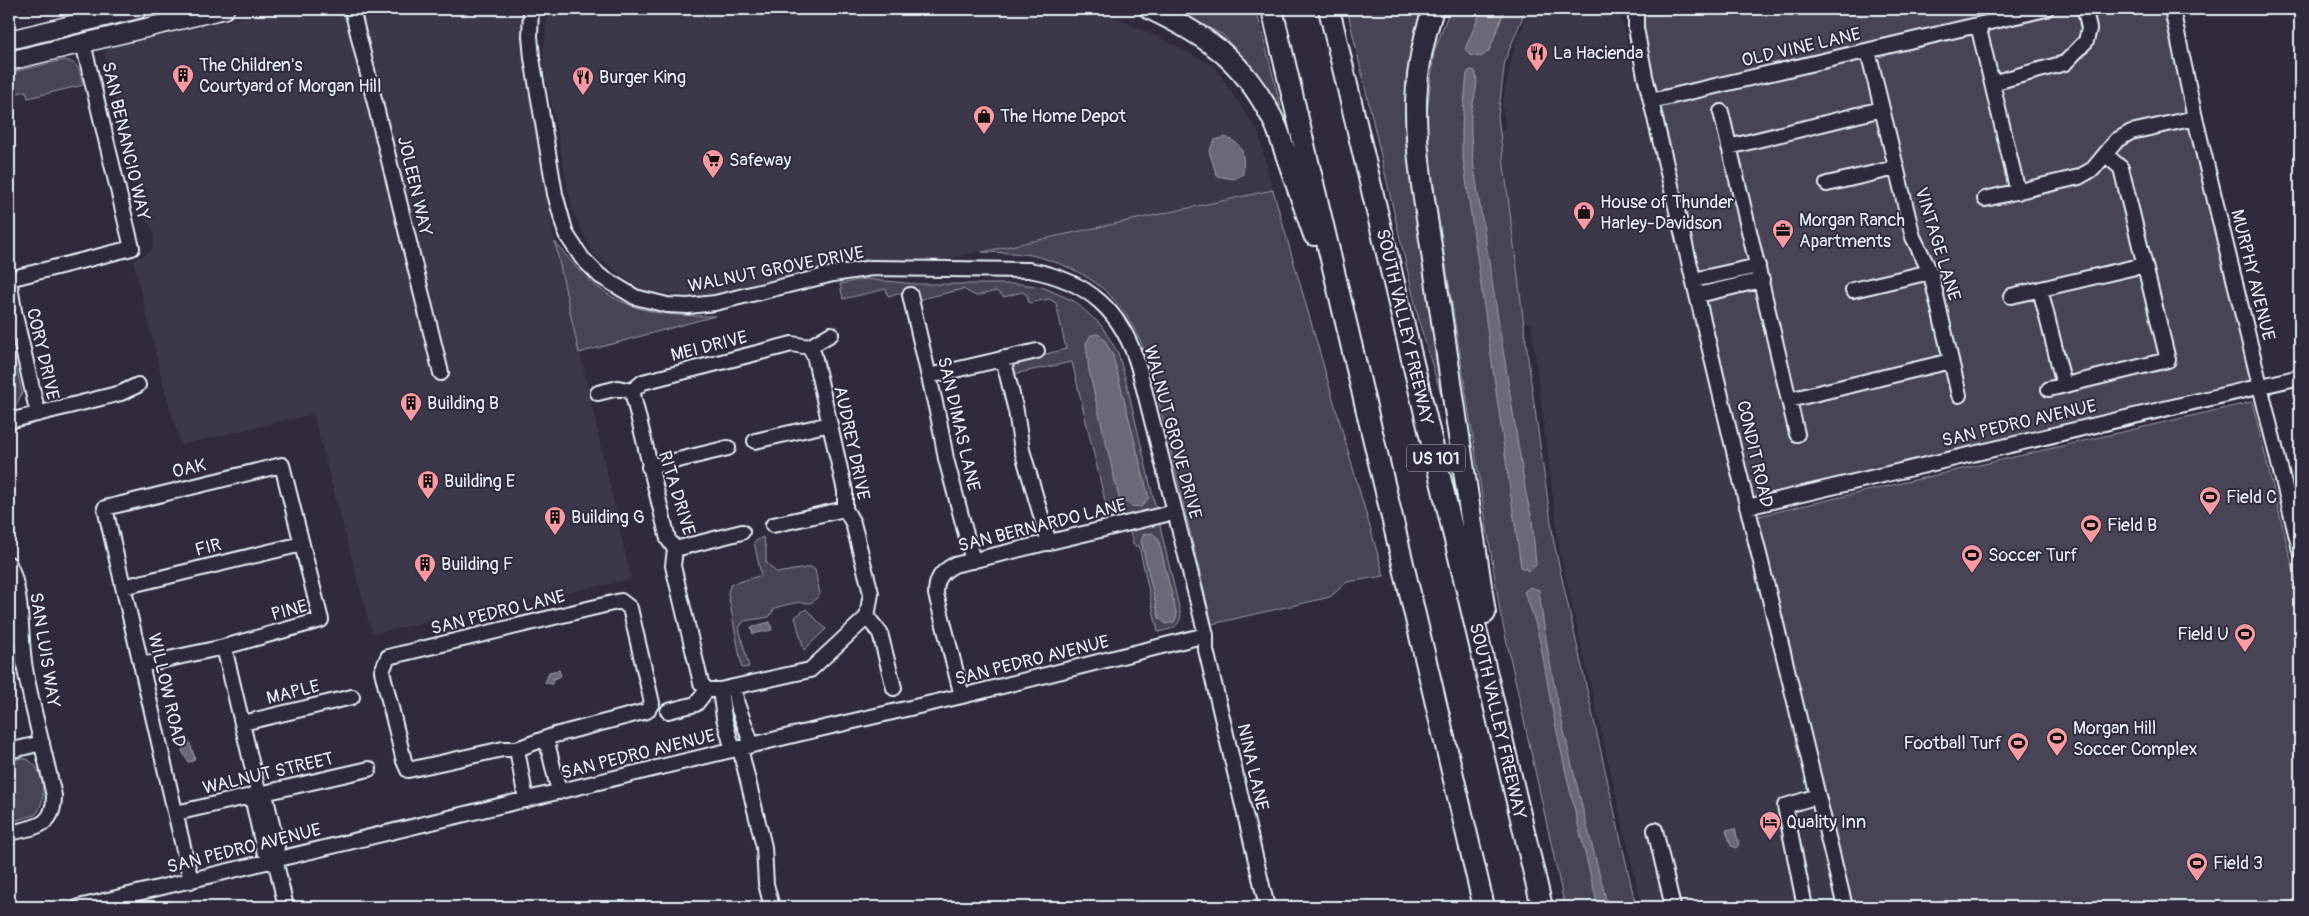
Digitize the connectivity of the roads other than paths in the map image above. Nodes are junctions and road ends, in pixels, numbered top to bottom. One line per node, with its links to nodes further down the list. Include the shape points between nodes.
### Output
1 (138, 9): 17 (main road)
2 (182, 9): 15 (main road, via 165,17)
3 (225, 9): 15 (main road)
4 (352, 9): 52 (street, JOLEEN WAY)
5 (521, 9): 18 (street, WALNUT GROVE DRIVE, via 522,24)
6 (531, 9): 18 (street, WALNUT GROVE DRIVE)
7 (1150, 9): 47 (highway, via 1189,28 1219,49 1259,94 1284,145)
8 (1272, 9): 47 (highway, US 101)
9 (1329, 9): 87 (highway, SOUTH VALLEY FREEWAY / US 101)
10 (1434, 9): 87 (highway, via 1418,69 1415,128 1486,616)
11 (1636, 9): 25 (street, CONDIT ROAD, via 1637,36)
12 (2046, 9): 16 (street, OLD VINE LANE)
13 (2084, 9): 24 (street, via 2090,29 2086,41 2065,63)
14 (2172, 9): 28 (street, MURPHY AVENUE)
15 (163, 24): 20 (main road)
16 (1978, 25): 22 (street, OLD VINE LANE); 24 (street)
17 (35, 34): 19 (main road); 21 (main road, via 19,49)
18 (530, 36): 74 (street, WALNUT GROVE DRIVE, via 555,194 566,234 582,258 600,276 649,302 688,306 715,303 833,274 879,268 1028,270 1070,281 1104,305 1127,336 1139,369)
19 (9, 40)
20 (83, 43): 23 (main road); 35 (street, SAN BENANCIO WAY)
21 (9, 51)
22 (1868, 51): 25 (street, OLD VINE LANE); 26 (street, VINTAGE LANE)
23 (9, 61)
24 (1992, 83): 33 (street)
25 (1651, 101): 39 (street, CONDIT ROAD)
26 (1882, 110): 29 (street); 31 (street, VINTAGE LANE)
27 (1721, 112): 29 (street)
28 (2195, 118): 30 (street, via 2131,132 2117,140); 57 (street, MURPHY AVENUE)
29 (1729, 147): 37 (street)
30 (2106, 155): 33 (street, via 2093,169 2079,177); 36 (street, via 2121,168)
31 (1896, 168): 32 (street); 38 (street, VINTAGE LANE, via 1913,237)
32 (1827, 184)
33 (2018, 192): 34 (street)
34 (1985, 199)
35 (132, 248): 63 (street, CORY DRIVE, via 9,279)
36 (2144, 265): 41 (street); 55 (street, via 2168,360)
37 (1758, 266): 39 (street); 40 (street)
38 (1930, 272): 42 (street); 51 (street, VINTAGE LANE)
39 (1694, 280): 44 (street, CONDIT ROAD)
40 (1762, 280): 44 (street); 62 (street)
41 (2040, 289): 45 (street); 55 (street)
42 (1853, 290)
43 (910, 295): 53 (street, SAN DIMAS LANE)
44 (1698, 295): 71 (street, CONDIT ROAD)
45 (2011, 296)
46 (831, 334): 48 (street)
47 (1351, 343): 117 (highway, US 101)
48 (810, 347): 59 (street, MEI DRIVE, via 792,344 643,382); 65 (street, AUDREY DRIVE)
49 (1037, 351): 50 (street)
50 (1003, 358): 53 (street); 77 (street, via 1022,450)
51 (1951, 361): 61 (street, VINTAGE LANE); 62 (street)
52 (441, 373)
53 (929, 376): 81 (street, SAN DIMAS LANE, via 946,459)
54 (2300, 377): 57 (street, SAN PEDRO AVENUE)
55 (2064, 385): 58 (street)
56 (138, 386): 63 (street, CORY DRIVE)
57 (2262, 386): 71 (street, SAN PEDRO AVENUE); 80 (street, MURPHY AVENUE)
58 (2049, 389)
59 (632, 391): 60 (street, MEI DRIVE, via 618,388); 70 (street, RITA DRIVE)
60 (598, 393)
61 (1959, 395)
62 (1789, 400): 66 (street)
63 (38, 414): 64 (street, CORY DRIVE)
64 (9, 421)
65 (830, 424): 67 (street); 73 (street, AUDREY DRIVE, via 846,490)
66 (1797, 434)
67 (756, 441)
68 (728, 448): 70 (street)
69 (282, 465): 72 (street, OAK); 78 (street, PINE)
70 (649, 467): 79 (street, RITA DRIVE, via 668,539)
71 (1748, 507): 106 (street, CONDIT ROAD)
72 (105, 508): 83 (street, WILLOW ROAD)
73 (844, 509): 75 (street); 84 (street, AUDREY DRIVE, via 853,523 871,593)
74 (1175, 512): 77 (street, SAN BERNARDO LANE); 85 (street, WALNUT GROVE DRIVE)
75 (773, 525)
76 (742, 532): 79 (street)
77 (1049, 543): 81 (street, SAN BERNARDO LANE)
78 (302, 544): 83 (street, FIR); 86 (street, PINE, via 321,620)
79 (674, 549): 91 (street, RITA DRIVE, via 673,566 700,683)
80 (2300, 550)
81 (973, 561): 92 (street, SAN BERNARDO LANE, via 943,572 936,584)
82 (9, 564): 99 (street, SAN LUIS WAY, via 20,608 25,669)
83 (123, 587): 88 (street, WILLOW ROAD)
84 (867, 616): 89 (street, via 810,670); 90 (street, via 880,633)
85 (1206, 635): 92 (street, SAN PEDRO AVENUE); 116 (street, NINA LANE, via 1206,650)
86 (224, 647): 88 (street, PINE); 97 (street)
87 (1482, 653): 118 (highway, SOUTH VALLEY FREEWAY / US 101)
88 (141, 665): 108 (street, WILLOW ROAD)
89 (734, 687): 91 (street); 95 (street)
90 (894, 688)
91 (713, 690): 94 (street, via 696,704); 96 (street, RITA DRIVE)
92 (962, 696): 100 (street, SAN PEDRO AVENUE)
93 (352, 697): 97 (street, MAPLE)
94 (668, 711)
95 (742, 714): 96 (street, via 732,711); 100 (street)
96 (724, 718): 100 (street, RITA DRIVE)
97 (243, 723): 105 (street)
98 (546, 738): 101 (street, SAN PEDRO LANE); 101 (street, SAN PEDRO LANE, via 647,711 652,703 630,608 621,601 388,657 382,671 408,770 503,749); 104 (street)
99 (42, 743): 102 (street); 110 (street, SAN LUIS WAY, via 54,796 52,815 40,825)
100 (742, 748): 104 (street, SAN PEDRO AVENUE); 115 (street, via 764,847 766,884)
101 (517, 749): 107 (street)
102 (9, 751)
103 (369, 769): 105 (street, WALNUT STREET)
104 (559, 792): 107 (street, SAN PEDRO AVENUE)
105 (259, 796): 108 (street, WALNUT STREET); 111 (street, via 277,846)
106 (1818, 796): 120 (street, via 1785,806); 121 (street, CONDIT ROAD)
107 (526, 800): 111 (street, SAN PEDRO AVENUE)
108 (176, 812): 112 (street, WILLOW ROAD)
109 (1655, 830): 119 (street)
110 (9, 833)
111 (276, 859): 112 (street, SAN PEDRO AVENUE); 114 (street)
112 (191, 881): 113 (street, SAN PEDRO AVENUE)
113 (79, 907)
114 (286, 907)
115 (772, 907)
116 (1267, 907)
117 (1484, 907)
118 (1542, 907)
119 (1673, 907)
120 (1805, 907)
121 (1846, 907)

